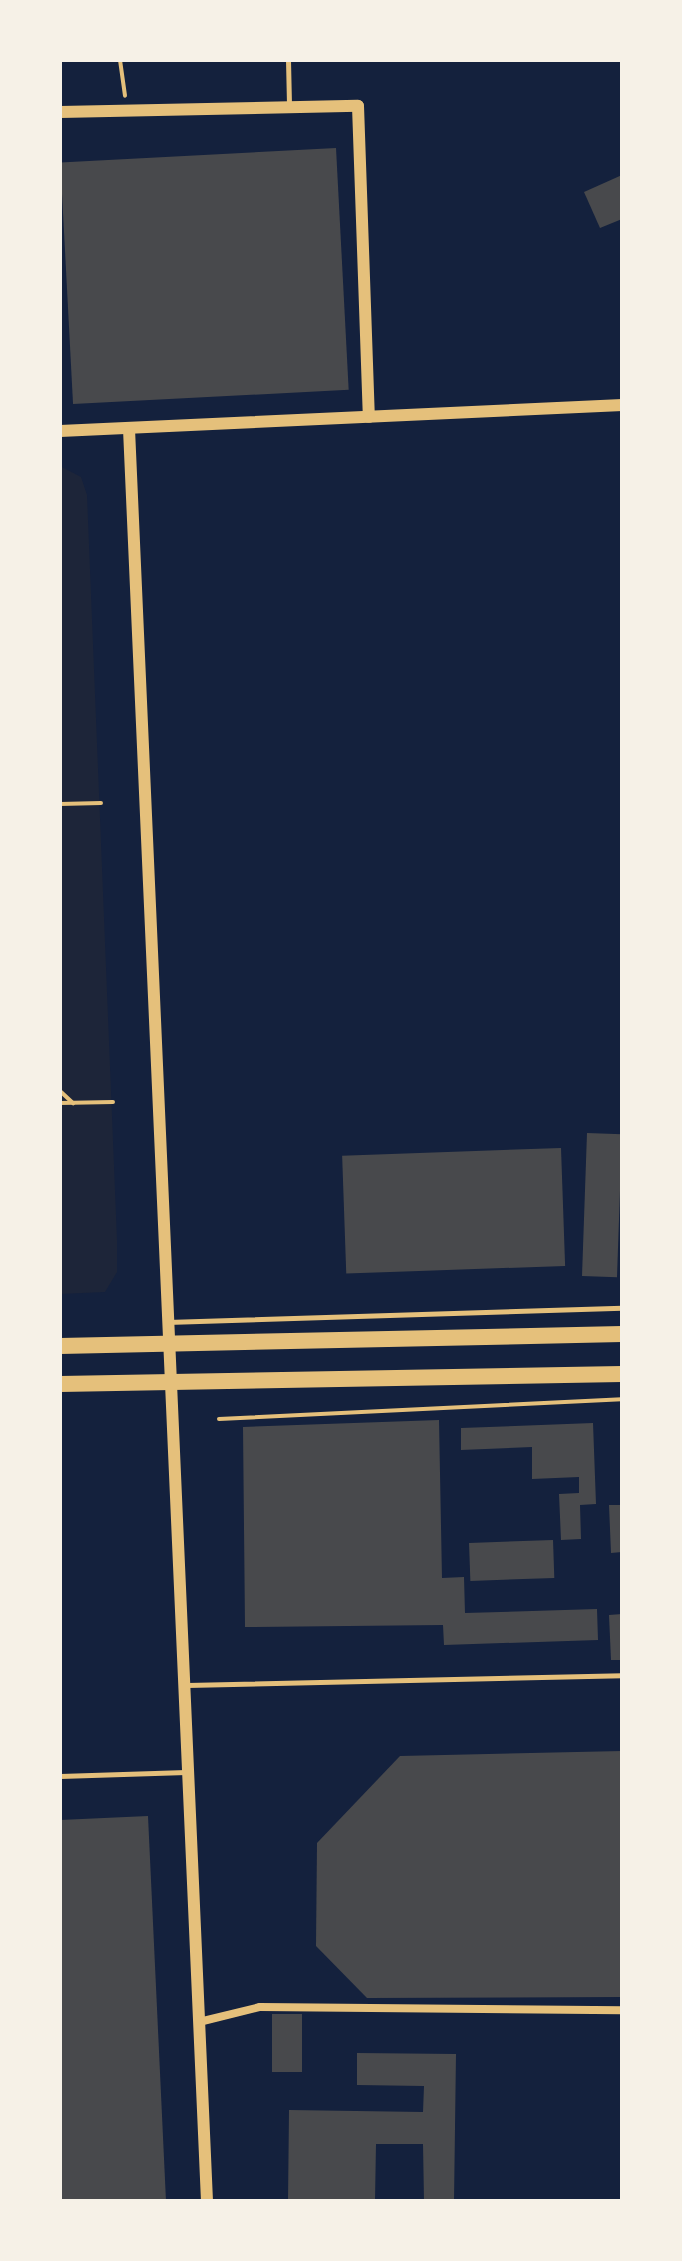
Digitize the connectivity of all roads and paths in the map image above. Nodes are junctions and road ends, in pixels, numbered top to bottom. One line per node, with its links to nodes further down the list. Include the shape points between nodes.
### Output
1 (120, 60): 4 (path)
2 (288, 60): 3 (lane)
3 (289, 103)
4 (127, 111): 5 (street); 7 (street, via 358,106)
5 (60, 112)
6 (622, 405): 7 (street)
7 (369, 417): 8 (street)
8 (129, 429): 9 (street); 17 (street)
9 (60, 431)
10 (101, 803): 11 (path)
11 (60, 804)
12 (60, 1091): 15 (path)
13 (113, 1102): 15 (path)
14 (60, 1103): 15 (path)
15 (73, 1103)
16 (622, 1308): 17 (lane)
17 (165, 1322): 19 (street)
18 (622, 1334): 19 (main road)
19 (166, 1343): 20 (main road); 22 (street)
20 (60, 1346)
21 (622, 1374): 22 (main road)
22 (168, 1382): 23 (main road); 27 (street)
23 (60, 1384)
24 (622, 1399): 25 (path)
25 (219, 1419)
26 (622, 1675): 27 (lane)
27 (182, 1685): 28 (street)
28 (187, 1772): 29 (lane); 31 (street)
29 (60, 1776)
30 (622, 2010): 31 (street, via 260,2007)
31 (199, 2022): 32 (street)
32 (207, 2201)

